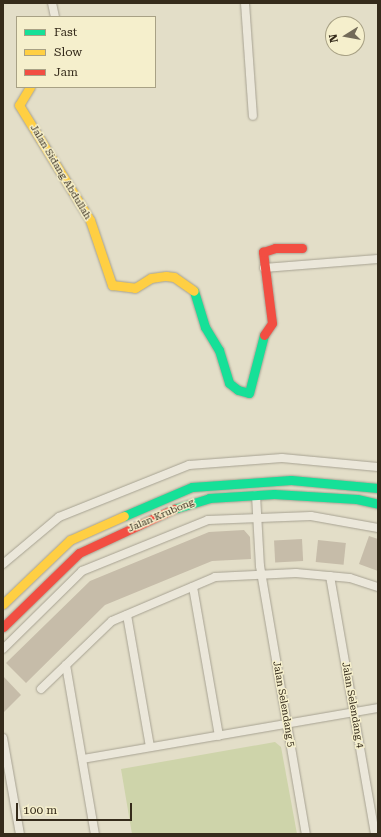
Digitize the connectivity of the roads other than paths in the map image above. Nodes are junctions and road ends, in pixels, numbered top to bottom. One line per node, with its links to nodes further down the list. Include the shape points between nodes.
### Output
1 (52, 3): 3 (street)
2 (245, 3): 5 (street)
3 (55, 16)
4 (29, 88): 8 (main road, Jalan Sidang Abdullah, via 20,106 90,220 112,285 135,288 152,278 166,276 189,287 199,301 205,327 219,350 229,383 238,390 249,393 262,337 272,323)
5 (253, 116)
6 (302, 248): 8 (main road, Jalan Sidang Abdullah, via 275,248 263,252)
7 (378, 258): 8 (street)
8 (264, 268)
9 (378, 467): 15 (street, via 282,458 189,465 59,517)
10 (378, 488): 18 (main road, Jalan Krubong, via 291,480 192,487 70,540)
11 (256, 495): 12 (main road, Jalan Krubong, via 300,494); 13 (street, Jalan Selendang 5); 21 (main road, Jalan Krubong, via 199,499 91,545 64,565)
12 (378, 504)
13 (257, 517): 14 (street, via 311,516); 16 (street, Jalan Selendang 5); 27 (street, via 208,520 82,571)
14 (378, 528)
15 (3, 564)
16 (262, 574): 17 (street); 19 (street, via 215,577); 32 (street, Jalan Selendang 5)
17 (330, 576): 20 (street, via 350,578); 31 (street, Jalan Selendang 4)
18 (23, 585): 22 (main road, Jalan Krubong); 23 (main road)
19 (194, 587): 24 (street); 33 (street)
20 (378, 587)
21 (33, 598): 25 (main road); 26 (main road, Jalan Krubong)
22 (3, 604)
23 (3, 613)
24 (127, 614): 28 (street, via 112,620); 35 (street)
25 (3, 622)
26 (3, 627)
27 (3, 649)
28 (66, 665): 29 (street); 36 (street)
29 (40, 689)
30 (378, 708): 31 (street)
31 (354, 712): 32 (street); 40 (street, Jalan Selendang 4)
32 (288, 724): 33 (street); 39 (street, Jalan Selendang 5)
33 (219, 736): 35 (street)
34 (3, 738): 37 (street)
35 (150, 747): 36 (street)
36 (83, 759): 38 (street)
37 (20, 834)
38 (96, 834)
39 (306, 834)
40 (375, 834)

